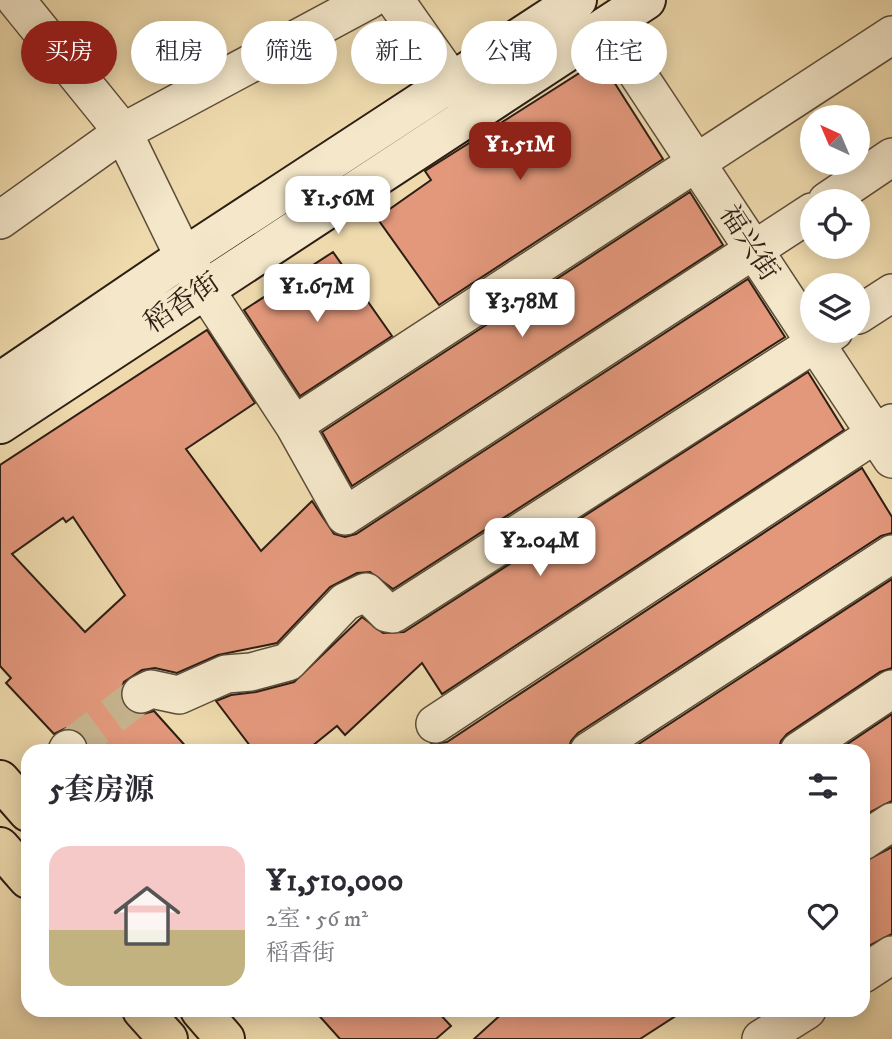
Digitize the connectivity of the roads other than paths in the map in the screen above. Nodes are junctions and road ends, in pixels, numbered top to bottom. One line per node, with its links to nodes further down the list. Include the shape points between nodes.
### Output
1 (16, 0): 11 (street)
2 (369, 0): 11 (street)
3 (395, 0): 10 (street)
4 (576, 0): 10 (street)
5 (646, 0): 6 (street, 稻香街)
6 (614, 21)
7 (892, 35): 13 (street)
8 (571, 43): 10 (street, 稻香街)
9 (645, 84): 13 (street, 福兴街)
10 (463, 97): 18 (street); 19 (street, 稻香街)
11 (123, 132): 15 (street); 18 (street)
12 (892, 157): 14 (street)
13 (697, 163): 17 (street, 福兴街); 27 (street)
14 (845, 189)
15 (0, 220)
16 (800, 220): 17 (street)
17 (754, 251): 21 (street, 福兴街); 27 (street, via 345,516)
18 (184, 257): 19 (street); 25 (street)
19 (204, 288): 26 (street, 稻香街); 27 (street)
20 (892, 293): 22 (street)
21 (800, 307)
22 (870, 308)
23 (816, 343): 31 (street, via 393,614 366,593 345,602 288,662 226,674 179,695 151,689)
24 (829, 343): 28 (street, 福兴街)
25 (0, 382)
26 (0, 424)
27 (294, 425)
28 (886, 439): 32 (street)
29 (892, 554): 33 (street)
30 (892, 689): 34 (street)
31 (141, 694)
32 (435, 724)
33 (600, 744)
34 (810, 744)
35 (892, 822): 36 (street)
36 (870, 836)
37 (0, 847): 38 (main road)
38 (21, 871)
39 (892, 955): 40 (street)
40 (870, 969)
41 (148, 1017): 44 (main road)
42 (206, 1017): 45 (main road)
43 (796, 1017): 46 (street)
44 (168, 1039)
45 (225, 1039)
46 (761, 1039)

